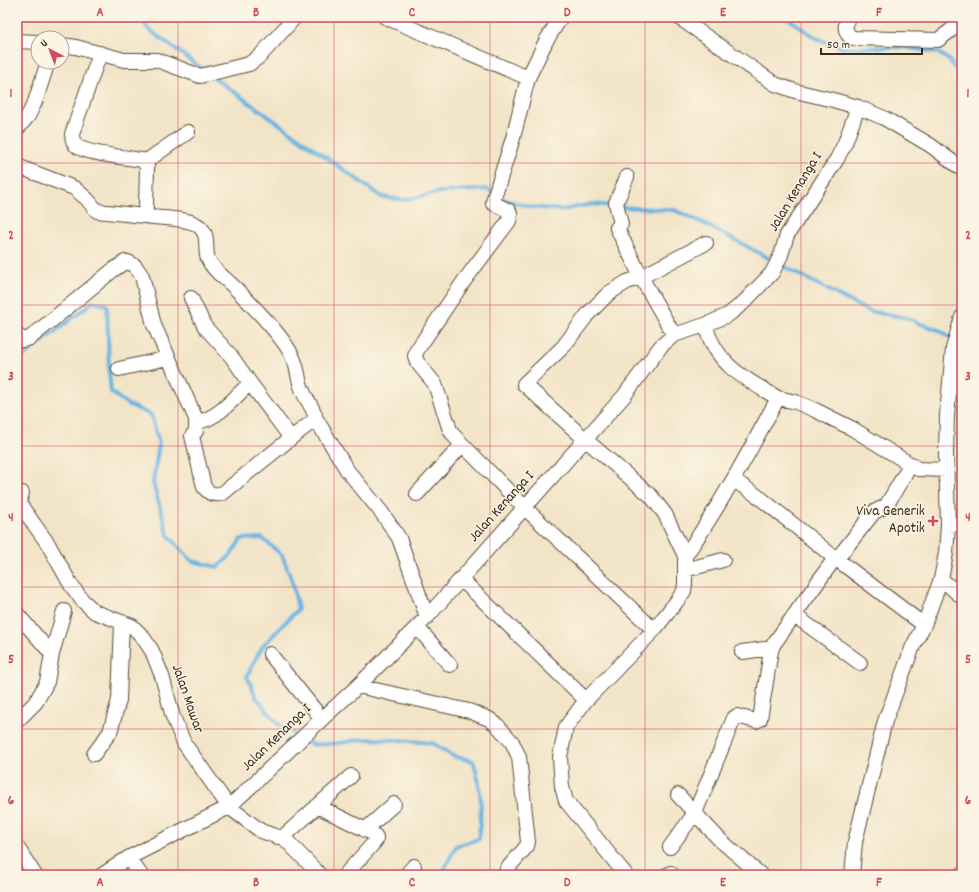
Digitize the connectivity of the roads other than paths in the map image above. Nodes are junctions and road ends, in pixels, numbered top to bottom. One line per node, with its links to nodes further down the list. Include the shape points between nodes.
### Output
1 (295, 17): 10 (street, via 254,61 207,74 156,60 124,60)
2 (385, 17): 12 (street)
3 (561, 17): 12 (street)
4 (678, 17): 13 (street, via 781,87)
5 (848, 17): 6 (street, via 845,28 850,37 854,38 938,40)
6 (962, 22)
7 (17, 41): 8 (street)
8 (30, 42)
9 (70, 47): 10 (street)
10 (100, 53): 16 (street, via 72,139 77,147 86,151)
11 (45, 70): 14 (street, via 35,102)
12 (528, 78): 36 (street, via 493,203 509,211 508,221 415,354 417,362 435,384 450,430)
13 (858, 107): 18 (street, via 902,127 930,144); 25 (street, Jalan Kenanga I, via 837,159 787,235 772,273 744,303 728,315)
14 (17, 129)
15 (188, 132): 16 (street)
16 (145, 162): 20 (street, via 147,167)
17 (17, 166): 20 (street, via 74,188 84,195 97,211)
18 (962, 170)
19 (627, 177): 22 (street, via 617,207 621,224 617,228)
20 (144, 216): 32 (street, via 185,221 200,227 205,234 208,259 289,350 295,361 302,390)
21 (706, 244): 22 (street)
22 (641, 277): 26 (street); 35 (street, via 627,282 600,301 563,347 524,384)
23 (191, 298): 30 (street, via 205,327 231,356)
24 (960, 323): 38 (street, via 953,349)
25 (704, 325): 26 (street, Jalan Kenanga I); 31 (street, via 709,339 738,375)
26 (674, 335): 35 (street, Jalan Kenanga I, via 661,346 624,396)
27 (17, 336): 28 (street, via 25,340 30,338 113,270 128,262 135,266 142,276 154,325)
28 (168, 358): 29 (street); 33 (street)
29 (119, 369)
30 (250, 384): 33 (street, via 216,413); 34 (street)
31 (778, 398): 37 (street, via 796,402 822,413); 39 (street)
32 (316, 420): 34 (street); 54 (street, via 347,470 397,534)
33 (197, 422): 34 (street, via 196,431 192,436 204,487 208,493 217,495 223,493)
34 (291, 438)
35 (586, 440): 42 (street, Jalan Kenanga I); 44 (street, via 651,496 665,514)
36 (462, 445): 41 (street); 42 (street)
37 (911, 464): 38 (street, via 922,470); 45 (street, via 886,506 874,512)
38 (947, 470): 43 (street)
39 (734, 480): 44 (street); 45 (street)
40 (22, 493): 55 (street, Jalan Mawar, via 19,503 48,544 77,594 96,612)
41 (417, 494)
42 (524, 508): 48 (street, Jalan Kenanga I); 58 (street)
43 (955, 524): 49 (street, via 946,551)
44 (685, 556): 47 (street)
45 (836, 559): 53 (street); 56 (street)
46 (723, 560): 47 (street)
47 (685, 570): 58 (street, via 684,591)
48 (461, 579): 54 (street, Jalan Kenanga I); 66 (street)
49 (941, 579): 50 (street); 56 (street)
50 (962, 597)
51 (64, 611): 61 (street)
52 (17, 614): 61 (street)
53 (794, 615): 59 (street); 63 (street)
54 (427, 617): 57 (street, Jalan Kenanga I)
55 (122, 622): 69 (street, via 119,700 110,732); 74 (street, Jalan Mawar, via 132,626 152,651 184,743)
56 (924, 625): 89 (street, via 913,646 885,722 855,842)
57 (417, 627): 64 (street); 65 (street, Jalan Kenanga I)
58 (654, 630): 66 (street)
59 (772, 648): 60 (street); 75 (street, via 759,721 737,716 734,718)
60 (742, 652)
61 (52, 654): 68 (street, via 47,682 32,706)
62 (270, 654): 67 (street)
63 (860, 663)
64 (450, 665)
65 (358, 686): 67 (street, Jalan Kenanga I); 86 (street, via 469,711 497,725 512,742 519,757 528,842 507,869)
66 (586, 700): 87 (street, via 564,732 560,757 562,787 566,801)
67 (322, 719): 74 (street, Jalan Kenanga I)
68 (17, 721)
69 (94, 754)
70 (351, 776): 73 (street)
71 (678, 795): 75 (street)
72 (394, 804): 76 (street)
73 (317, 806): 76 (street); 77 (street)
74 (229, 807): 77 (street, Jalan Mawar, via 261,831); 80 (street, Jalan Kenanga I)
75 (695, 813): 79 (street); 88 (street, via 720,840)
76 (365, 830): 85 (street, via 375,835 376,840)
77 (283, 837): 84 (street)
78 (17, 847): 81 (street)
79 (670, 847)
80 (128, 858): 82 (street, Jalan Kenanga I); 83 (street)
81 (35, 875)
82 (102, 875)
83 (141, 875)
84 (320, 875)
85 (345, 875)
86 (509, 875)
87 (626, 875)
88 (761, 875)
89 (852, 875)

